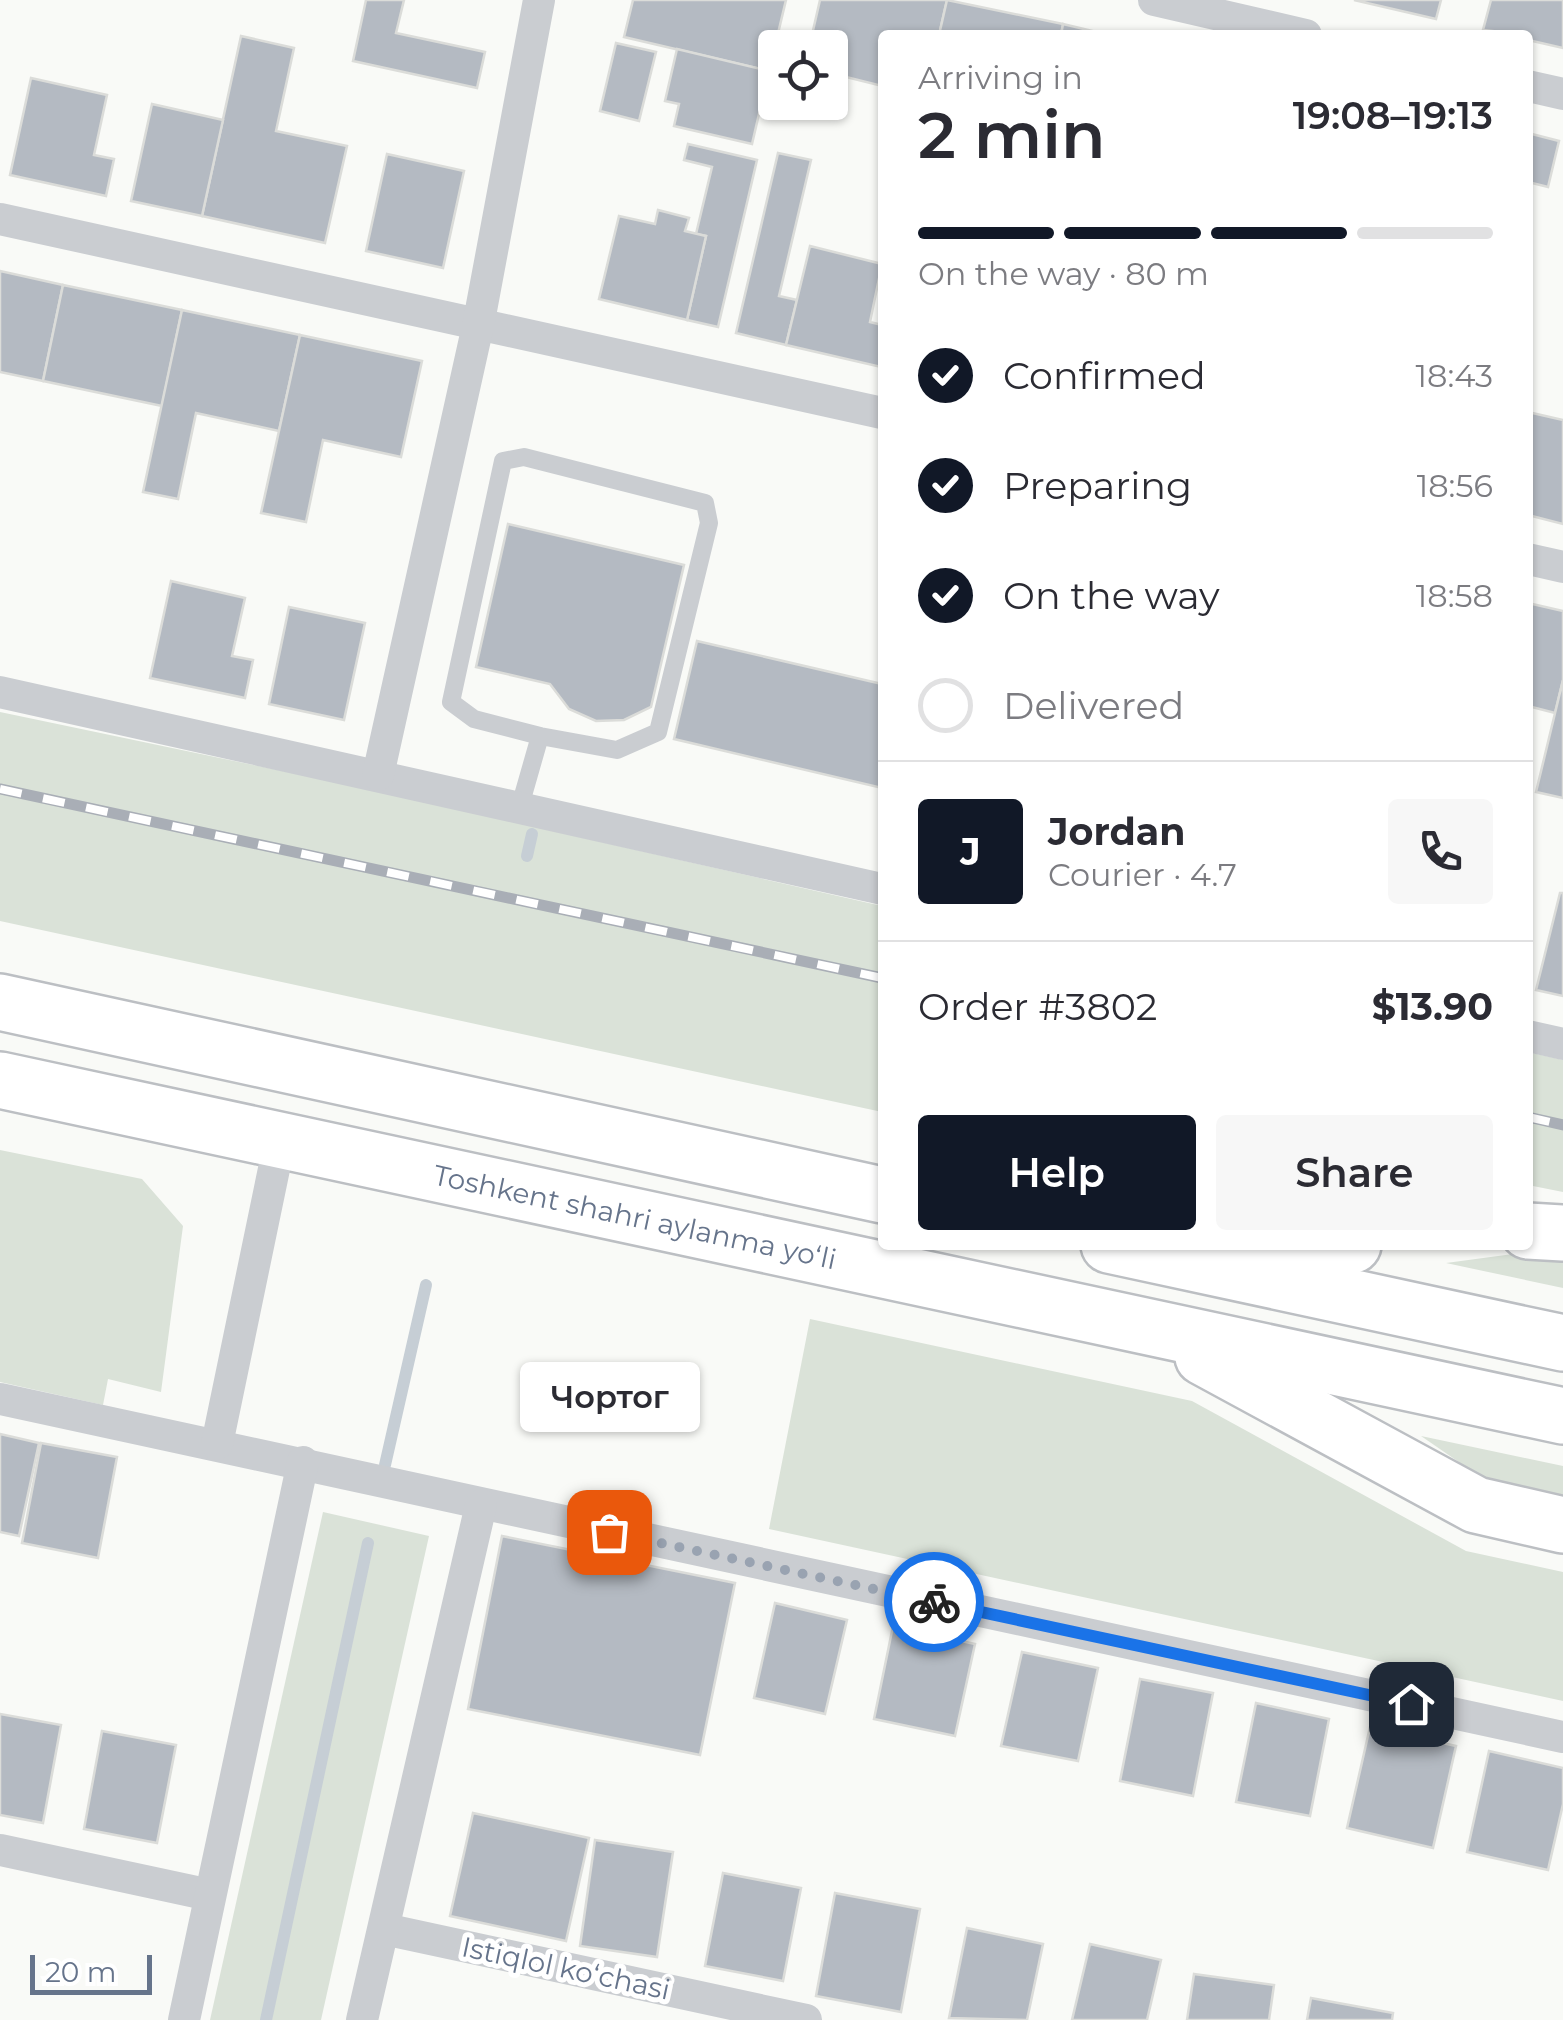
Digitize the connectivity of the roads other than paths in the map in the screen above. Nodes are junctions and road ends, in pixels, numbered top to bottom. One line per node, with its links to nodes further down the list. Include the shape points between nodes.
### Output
1 (539, 0): 7 (street)
2 (1154, 0): 3 (street)
3 (1284, 30)
4 (1533, 87): 5 (street)
5 (1563, 94)
6 (0, 219): 7 (street)
7 (479, 321): 8 (street); 13 (street)
8 (878, 411)
9 (1533, 560): 10 (street)
10 (1563, 567)
11 (0, 692): 13 (street)
12 (540, 736): 12 (lane, via 474,718 451,702 503,461 524,456 705,503 709,523 658,732 617,750); 14 (lane)
13 (378, 774): 14 (street)
14 (520, 806): 15 (street)
15 (878, 888)
16 (0, 1002): 19 (highway)
17 (1533, 1037): 18 (street)
18 (1563, 1044)
19 (294, 1065): 21 (highway, via 277,1078 269,1097); 22 (highway)
20 (0, 1080): 21 (highway, Toshkent shahri aylanma yoʻli)
21 (280, 1140): 28 (highway, Toshkent shahri aylanma yoʻli); 32 (street)
22 (878, 1194)
23 (1533, 1231): 24 (highway)
24 (1563, 1233)
25 (1131, 1250): 27 (highway)
26 (1293, 1250): 27 (highway)
27 (1174, 1260): 29 (highway)
28 (1148, 1327): 31 (highway, Toshkent shahri aylanma yoʻli); 35 (highway, via 1476,1505)
29 (1563, 1343)
30 (0, 1398): 32 (street)
31 (1563, 1416)
32 (217, 1444): 33 (street)
33 (303, 1462): 34 (street); 38 (street)
34 (481, 1505): 36 (street); 39 (street)
35 (1563, 1524)
36 (1563, 1737)
37 (0, 1850): 38 (street)
38 (210, 1895): 40 (street)
39 (384, 1929): 41 (street); 42 (street, Istiqlol koʻchasi)
40 (184, 2020)
41 (362, 2020)
42 (806, 2020)

